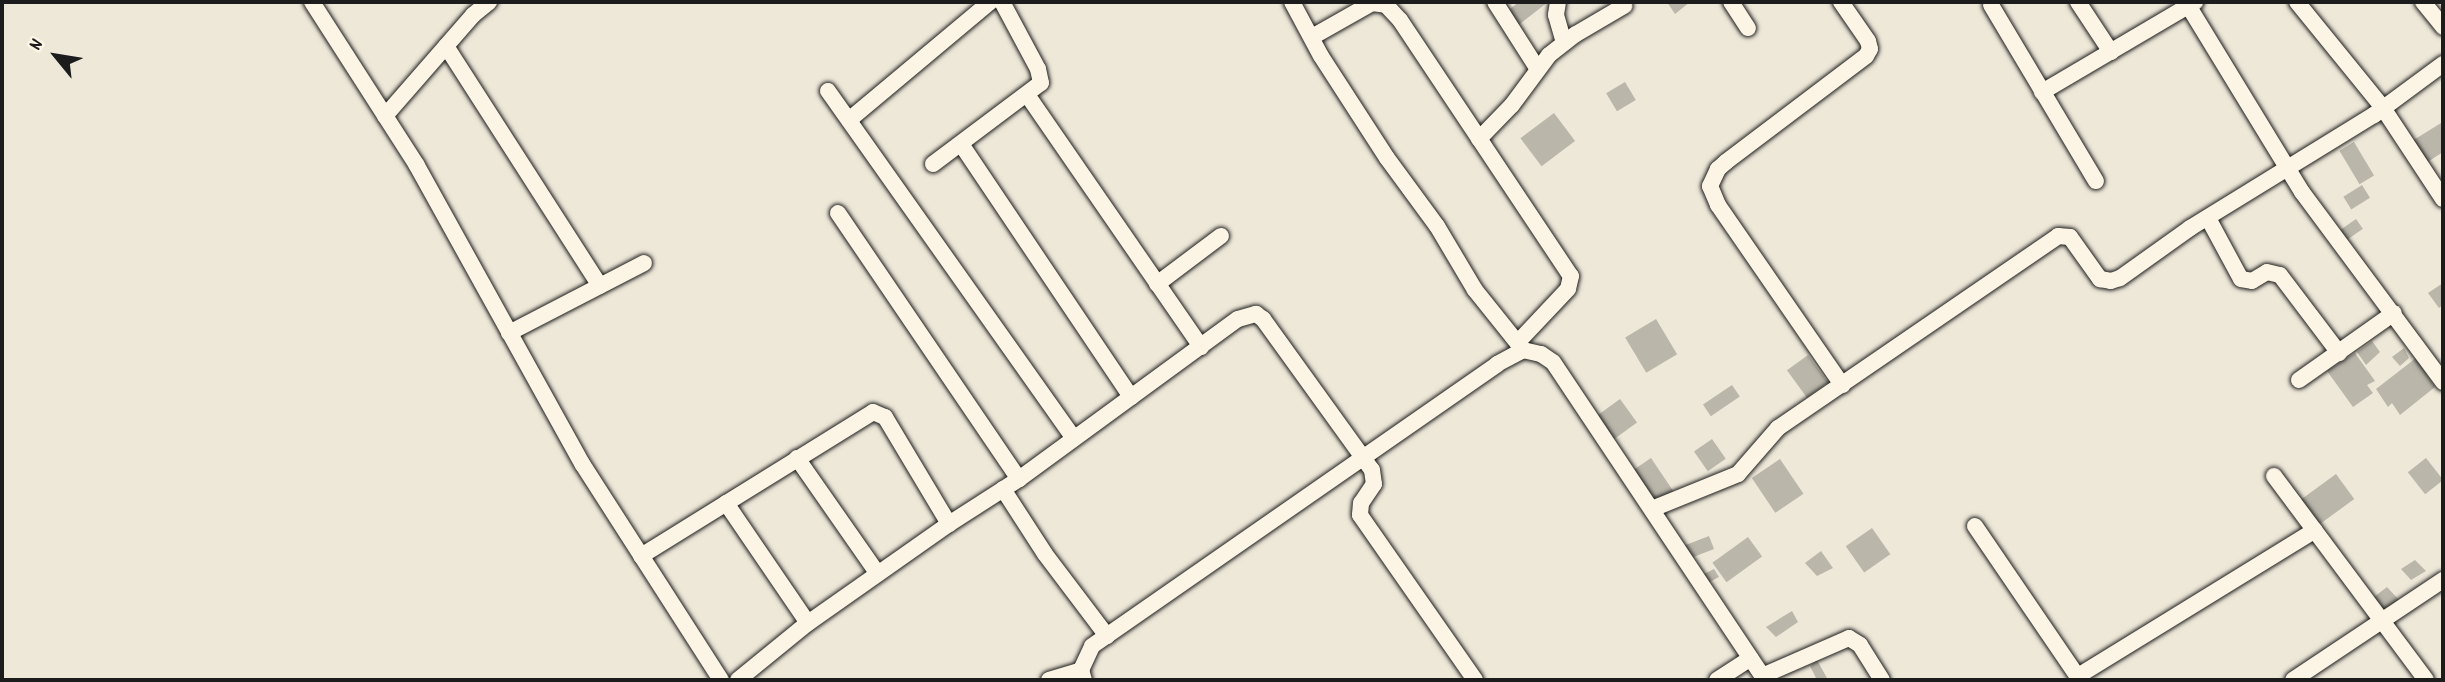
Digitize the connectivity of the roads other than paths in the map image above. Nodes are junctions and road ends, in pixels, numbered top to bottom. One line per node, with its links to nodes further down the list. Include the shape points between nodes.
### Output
1 (312, 2): 28 (street)
2 (487, 2): 20 (street)
3 (990, 2): 29 (street)
4 (1002, 2): 26 (street, via 1042,78)
5 (1292, 2): 18 (street)
6 (1495, 2): 23 (street)
7 (1558, 2): 19 (street, via 1556,15)
8 (1731, 2): 16 (street)
9 (1841, 2): 49 (street, via 1868,41 1866,56 1726,162 1710,186 1718,205)
10 (2078, 2): 21 (street)
11 (2297, 2): 27 (street)
12 (2423, 2): 17 (street)
13 (2189, 3): 21 (street); 33 (street)
14 (1992, 5): 25 (street)
15 (1624, 6): 19 (street)
16 (1748, 27)
17 (2443, 27)
18 (1312, 37): 30 (street, via 1372,4 1386,5); 44 (street, via 1475,290)
19 (1564, 43): 23 (street)
20 (446, 46): 28 (street); 41 (street)
21 (2111, 52): 25 (street)
22 (2443, 64): 27 (street)
23 (1537, 68): 30 (street, via 1512,105)
24 (828, 91): 29 (street)
25 (2042, 92): 34 (street)
26 (1028, 96): 31 (street); 40 (street)
27 (2383, 108): 33 (street); 35 (street)
28 (385, 116): 43 (street)
29 (849, 120): 51 (street)
30 (1479, 139): 44 (street, via 1572,280)
31 (961, 144): 32 (street); 50 (street)
32 (933, 164)
33 (2289, 169): 37 (street); 42 (street)
34 (2096, 181)
35 (2443, 199)
36 (838, 213): 55 (street)
37 (2208, 218): 46 (street, via 2241,279 2252,281 2267,272 2280,275); 49 (street, via 2112,281 2095,274 2070,237 2058,236)
38 (1221, 236): 40 (street)
39 (644, 263): 41 (street)
40 (1157, 284): 45 (street)
41 (600, 286): 43 (street)
42 (2394, 313): 46 (street); 48 (street)
43 (509, 333): 62 (street, via 583,465)
44 (1521, 346): 53 (street); 58 (street, via 1553,362)
45 (1200, 347): 50 (street); 53 (street, via 1246,314 1256,314)
46 (2339, 353): 47 (street)
47 (2299, 380)
48 (2443, 382)
49 (1842, 386): 58 (street, via 1778,428 1738,474)
50 (1131, 397): 51 (street)
51 (1073, 437): 55 (street)
52 (797, 458): 57 (street); 59 (street, via 865,416 878,413 885,417); 63 (street)
53 (1363, 459): 67 (street); 75 (street, via 1375,477 1360,514)
54 (2274, 476): 61 (street)
55 (1019, 480): 56 (street)
56 (1003, 489): 59 (street); 67 (street)
57 (726, 503): 62 (street); 66 (street)
58 (1652, 509): 68 (street)
59 (948, 524): 63 (street)
60 (1975, 526): 71 (street)
61 (2315, 530): 65 (street); 71 (street)
62 (641, 556): 72 (street)
63 (878, 574): 66 (street)
64 (2443, 579): 65 (street)
65 (2382, 620): 78 (street); 79 (street)
66 (808, 623): 73 (street)
67 (1107, 636): 69 (street, via 1092,646)
68 (1751, 658): 70 (street); 76 (street)
69 (1083, 675): 74 (street)
70 (1763, 678): 77 (street, via 1849,638 1860,645)
71 (2079, 678)
72 (721, 680)
73 (738, 680)
74 (1049, 680)
75 (1475, 680)
76 (1717, 680)
77 (1882, 680)
78 (2293, 680)
79 (2426, 680)

